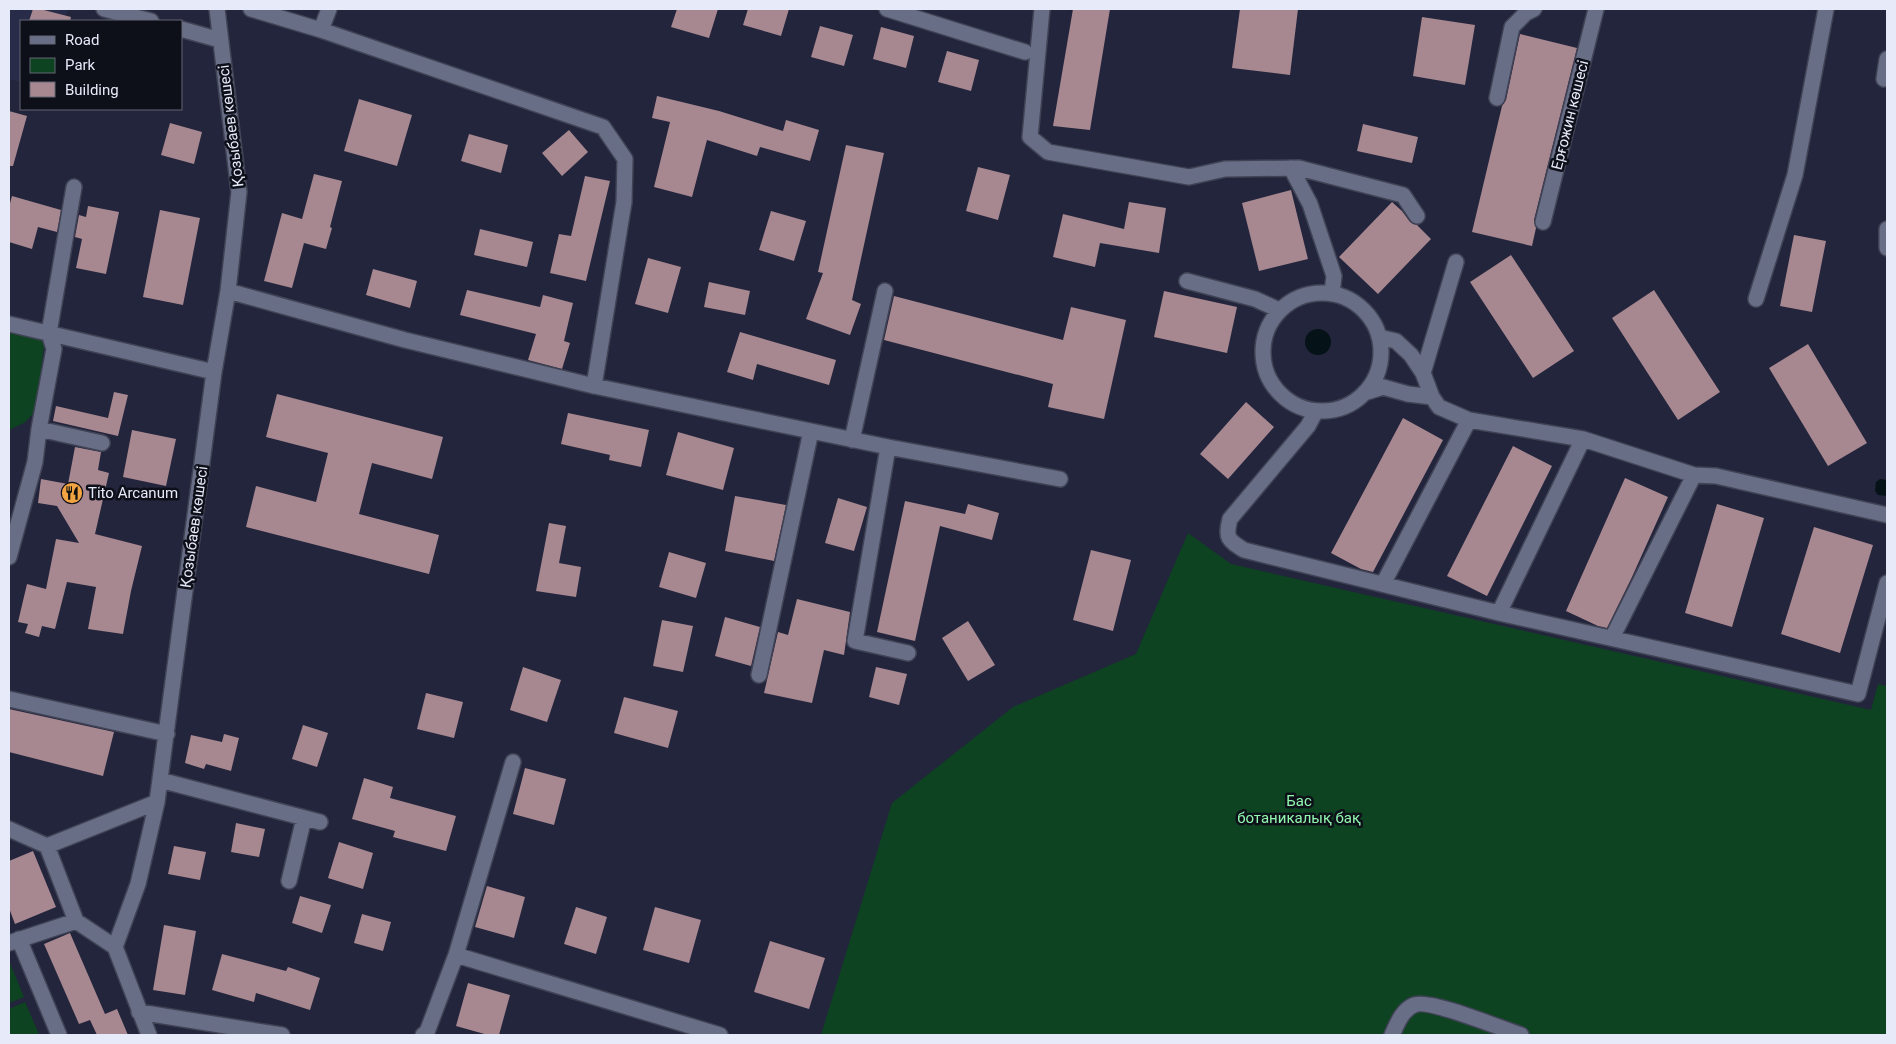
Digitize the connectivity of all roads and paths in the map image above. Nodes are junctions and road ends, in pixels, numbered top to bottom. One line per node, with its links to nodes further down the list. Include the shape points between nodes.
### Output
1 (104, 9): 10 (street)
2 (218, 9): 13 (street, Қозыбаев көшесі)
3 (251, 9): 12 (street)
4 (329, 9): 12 (street)
5 (887, 9): 14 (street)
6 (1042, 9): 18 (street, via 1030,137 1048,152 1189,177 1225,169)
7 (1534, 9): 17 (street, via 1512,27)
8 (1596, 9): 21 (street, Ерғожин көшесі)
9 (1826, 9): 29 (street, via 1795,175)
10 (147, 20)
11 (182, 29): 13 (street)
12 (322, 30): 36 (street, via 603,128 624,159 624,202)
13 (220, 40): 26 (street, Қозыбаев көшесі, via 239,192)
14 (1025, 52)
15 (1887, 59): 16 (street)
16 (1884, 79)
17 (1497, 98)
18 (1291, 168): 20 (street, via 1403,195); 28 (street, via 1310,204 1334,276)
19 (74, 187): 32 (street)
20 (1417, 216)
21 (1543, 222)
22 (1887, 229): 23 (street)
23 (1887, 248)
24 (1456, 262): 35 (street)
25 (1187, 281): 30 (street, via 1255,299)
26 (228, 290): 34 (street, Қозыбаев көшесі); 36 (street, via 405,340)
27 (886, 291): 44 (street)
28 (1332, 293): 30 (street, via 1314,293 1297,298); 33 (street, via 1348,298 1362,308 1373,321)
29 (1756, 299)
30 (1279, 310): 39 (street, via 1265,336 1262,352 1265,369 1282,396 1296,405)
31 (9, 324): 32 (street)
32 (49, 332): 34 (street); 41 (street, via 54,349)
33 (1379, 337): 35 (street, via 1396,341); 37 (street, via 1379,367 1374,381)
34 (214, 372): 58 (street, Қозыбаев көшесі)
35 (1423, 374): 38 (street)
36 (594, 386): 42 (street)
37 (1364, 393): 38 (street, via 1383,387); 39 (street, via 1342,408)
38 (1432, 397): 40 (street, via 1439,407)
39 (1316, 410): 51 (street, via 1308,426 1230,519 1226,532 1231,542 1244,550)
40 (1469, 420): 43 (street); 51 (street)
41 (39, 429): 45 (street); 50 (street, via 35,462)
42 (811, 431): 44 (street); 56 (street)
43 (1583, 439): 47 (street); 53 (street)
44 (852, 440): 46 (street)
45 (102, 443)
46 (888, 447): 48 (street); 55 (street, via 855,641)
47 (1694, 475): 49 (street, via 1716,476); 54 (street)
48 (1060, 479)
49 (1887, 515)
50 (9, 557)
51 (1382, 584): 53 (street)
52 (1887, 584): 54 (street, via 1858,694)
53 (1499, 613): 54 (street)
54 (1612, 638)
55 (908, 654)
56 (759, 675)
57 (9, 699): 58 (street)
58 (166, 734): 60 (street, Қозыбаев көшесі)
59 (513, 762): 70 (street)
60 (160, 780): 61 (street, Қозыбаев көшесі); 62 (street)
61 (157, 802): 65 (street); 69 (street, Қозыбаев көшесі, via 138,884)
62 (304, 818): 63 (street); 66 (street)
63 (320, 822)
64 (9, 829): 65 (street)
65 (47, 846): 67 (street)
66 (289, 881)
67 (76, 921): 68 (street); 69 (street)
68 (14, 941): 72 (street)
69 (115, 947): 71 (street)
70 (456, 955): 75 (street, via 427,1032); 76 (street)
71 (140, 1012): 73 (street); 74 (street)
72 (59, 1035)
73 (149, 1035)
74 (282, 1035)
75 (423, 1035)
76 (720, 1035)
77 (1392, 1035): 78 (street, via 1403,1012 1415,1004 1433,1005)
78 (1521, 1035)

